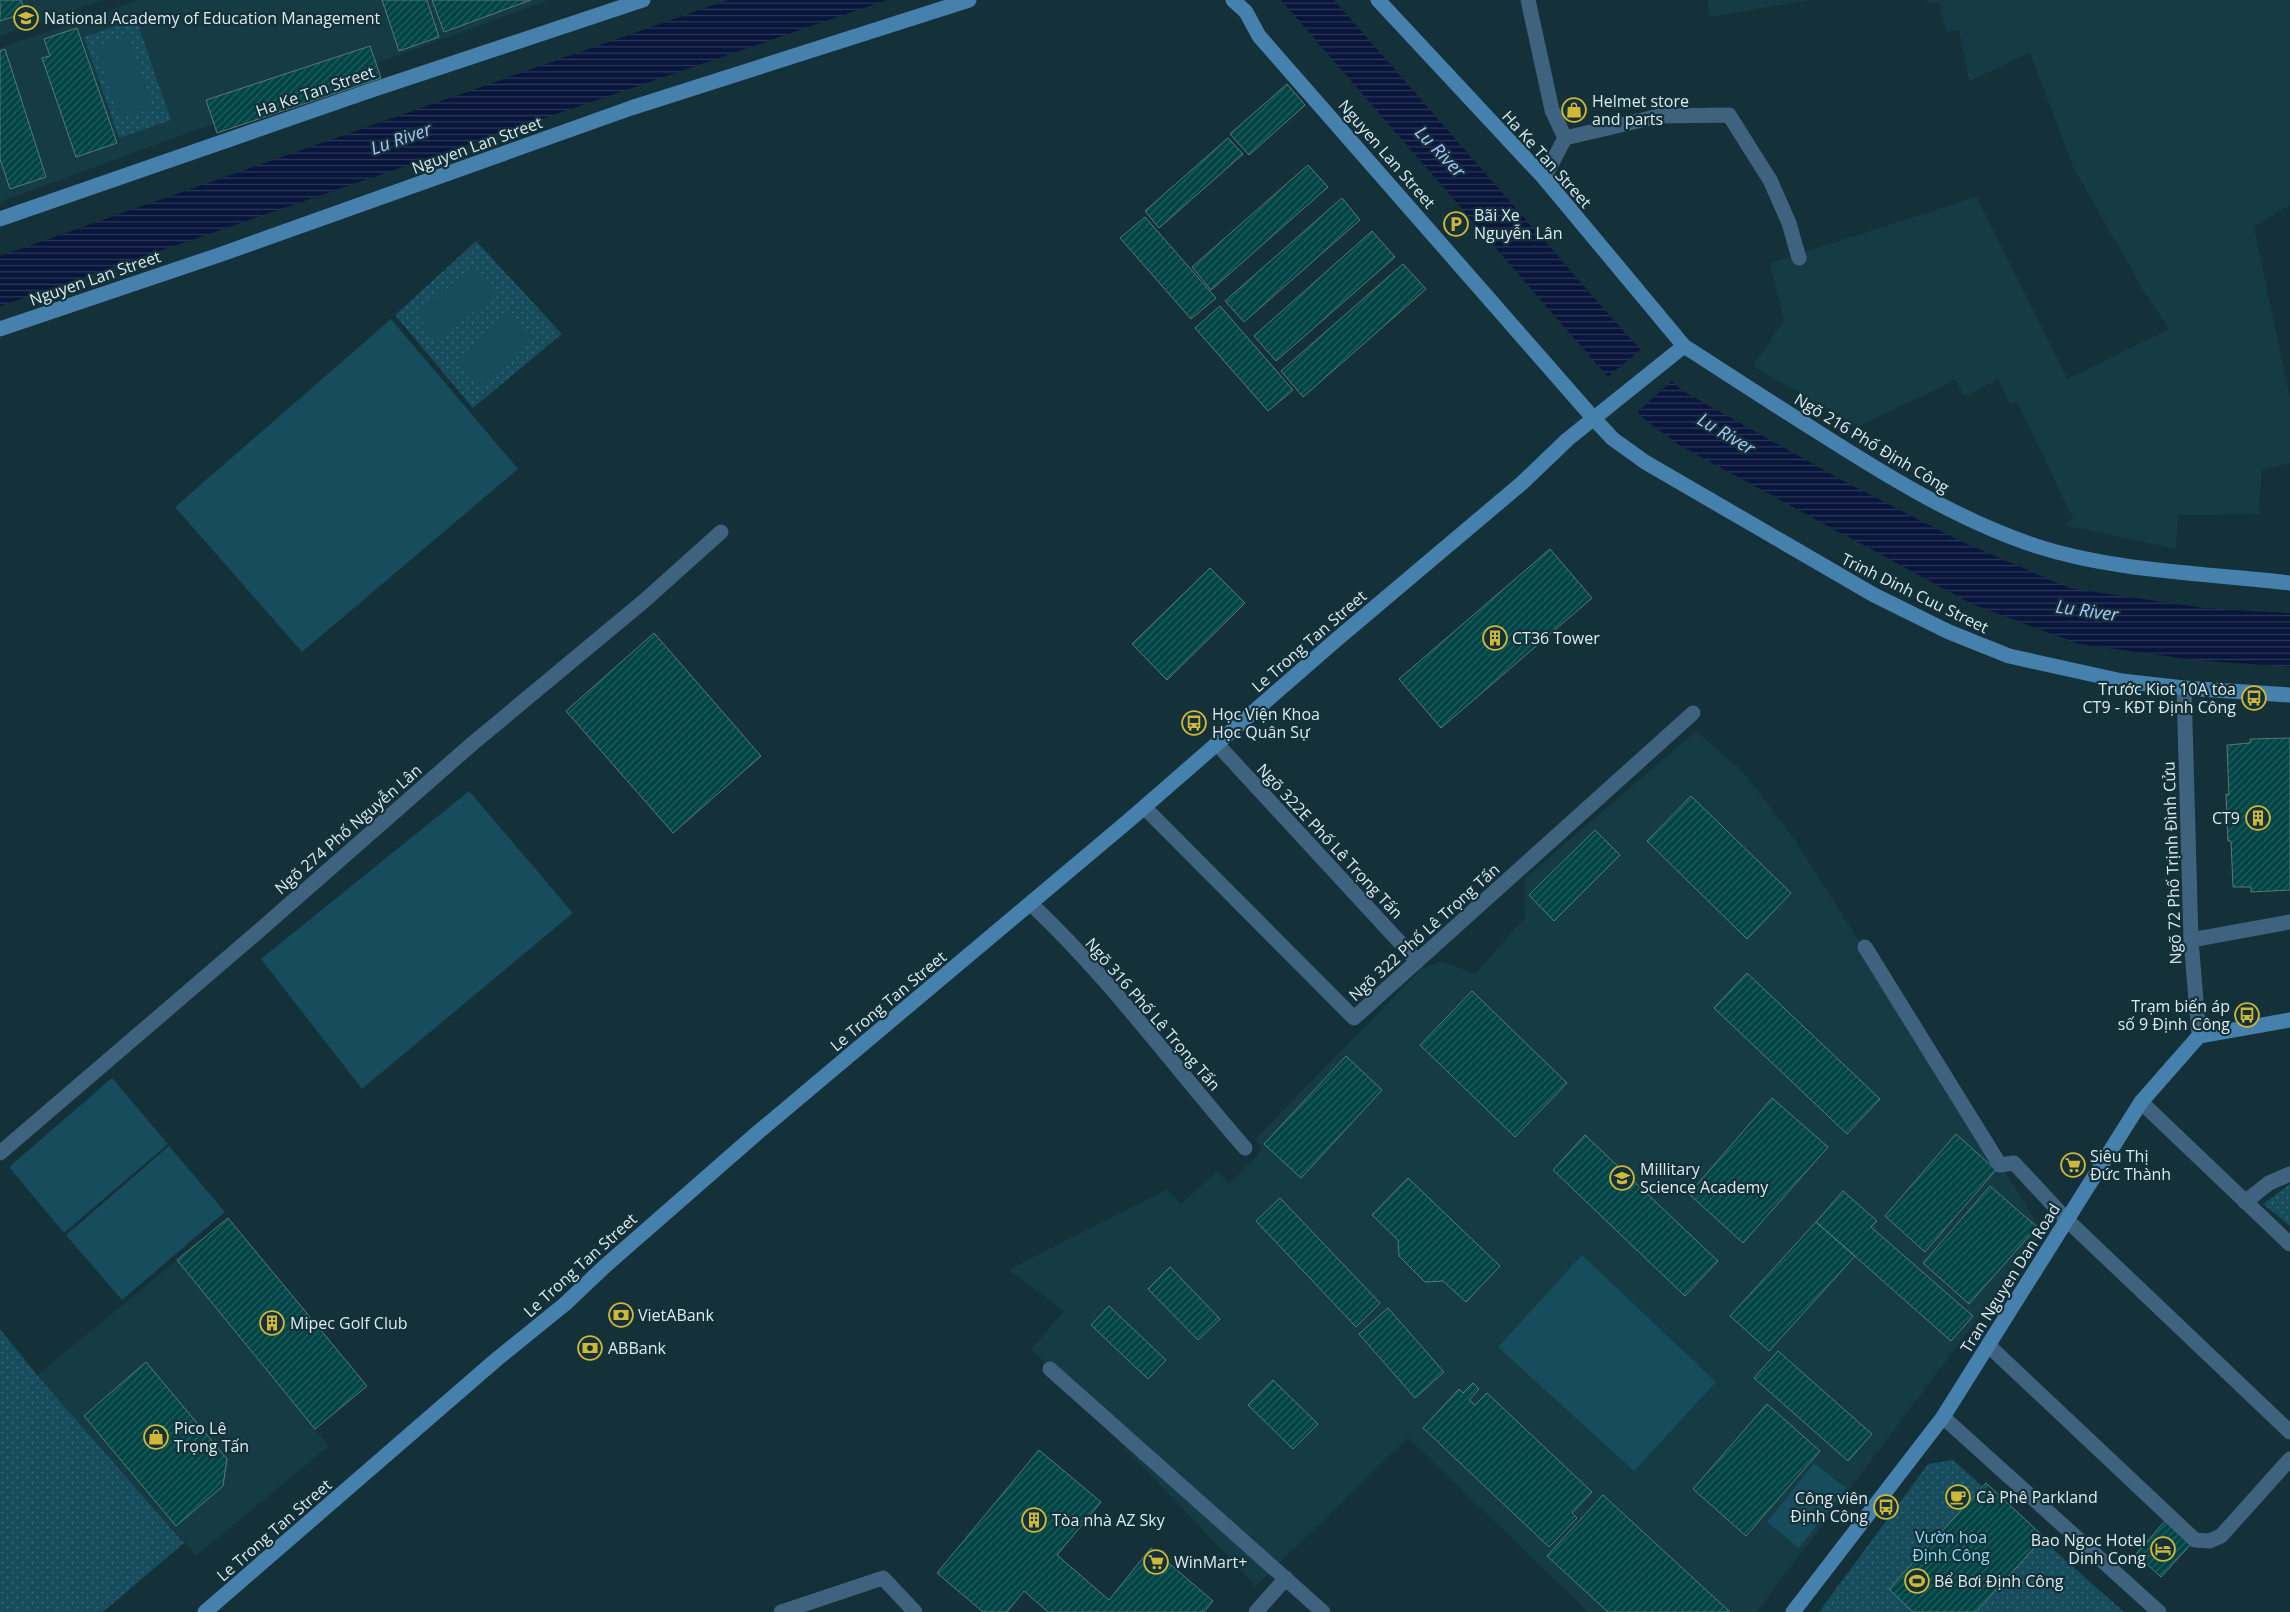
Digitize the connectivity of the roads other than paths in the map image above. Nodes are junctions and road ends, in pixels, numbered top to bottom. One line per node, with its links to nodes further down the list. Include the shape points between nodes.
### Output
1 (643, 0): 8 (street, Ha Ke Tan Street)
2 (969, 0): 10 (street, Nguyen Lan Street, via 630,108 407,189)
3 (1233, 0): 12 (street, Nguyen Lan Street, via 1246,12 1259,36)
4 (1378, 0): 7 (street, Ha Ke Tan Street)
5 (1528, 0): 6 (street, via 1552,110)
6 (1565, 138): 7 (street); 9 (street, via 1659,116 1729,115 1770,180)
7 (1544, 178): 11 (street, Ha Ke Tan Street)
8 (0, 219)
9 (1799, 258)
10 (0, 329)
11 (1684, 346): 12 (street, Le Trong Tan Street); 14 (street, Ngõ 216 Phố Định Công, via 1912,490 1972,520 2036,546 2110,564)
12 (1595, 420): 15 (street, Trinh Dinh Cuu Street, via 1613,439 1645,462 1845,579 1949,632 2009,656 2122,681); 18 (street, Le Trong Tan Street, via 1568,439 1515,489)
13 (721, 532): 29 (street, Ngõ 274 Phố Nguyễn Lân)
14 (2290, 582)
15 (2184, 688): 16 (street, Trinh Dinh Cuu Street); 22 (street, Ngõ 72 Phố Trịnh Đình Cửu)
16 (2290, 695)
17 (1693, 713): 24 (street, Ngõ 322 Phố Lê Trọng Tấn)
18 (1217, 744): 19 (street, Le Trong Tan Street); 24 (street, Ngõ 322E Phố Lê Trọng Tấn)
19 (1144, 807): 20 (street, Le Trong Tan Street); 24 (street, Ngõ 322 Phố Lê Trọng Tấn, via 1354,1018)
20 (1031, 904): 28 (street, Ngõ 316 Phố Lê Trọng Tấn, via 1119,1000); 40 (street, Le Trong Tan Street, via 756,1134 565,1304 497,1359)
21 (2290, 922): 22 (street)
22 (2191, 940): 26 (street, Ngõ 72 Phố Trịnh Đình Cửu)
23 (1865, 947): 32 (street, via 2000,1165 2014,1163)
24 (1417, 961)
25 (2290, 1020): 26 (street)
26 (2199, 1036): 27 (street, Tran Nguyen Dan Road)
27 (2141, 1102): 31 (street); 32 (street, Tran Nguyen Dan Road)
28 (1245, 1148)
29 (0, 1153)
30 (2290, 1174): 31 (street, via 2268,1183)
31 (2245, 1202): 33 (street)
32 (2067, 1220): 34 (street, Tran Nguyen Dan Road); 37 (street)
33 (2290, 1244)
34 (1989, 1346): 36 (street, Tran Nguyen Dan Road); 38 (street, via 2195,1540 2209,1541 2221,1536)
35 (1050, 1369): 39 (street)
36 (1943, 1417): 45 (street, Tran Nguyen Dan Road); 46 (street)
37 (2290, 1432)
38 (2290, 1459)
39 (1286, 1578): 43 (street); 44 (street)
40 (207, 1611)
41 (781, 1612): 42 (street, via 883,1578)
42 (915, 1612)
43 (1256, 1612)
44 (1324, 1612)
45 (1793, 1612)
46 (2159, 1612)

